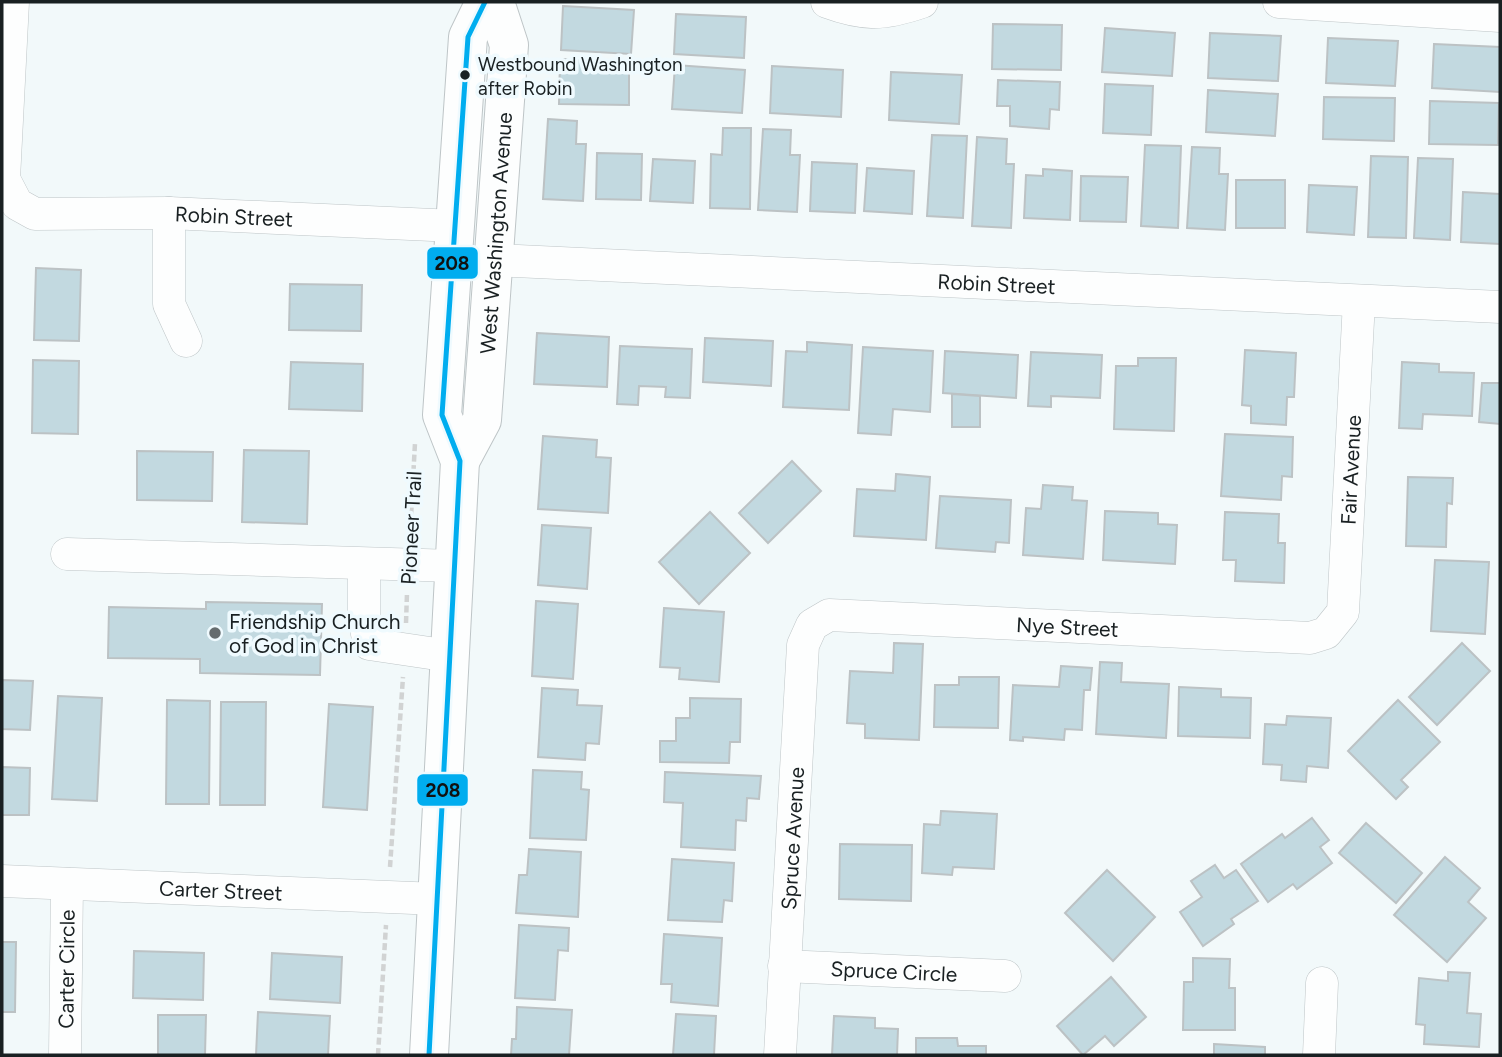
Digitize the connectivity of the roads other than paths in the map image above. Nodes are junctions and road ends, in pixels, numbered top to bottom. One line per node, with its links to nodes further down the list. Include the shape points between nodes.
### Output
1 (13, 2): 9 (street, Robin Street, via 4,179 17,204 35,214)
2 (485, 2): 8 (main road, West Washington Avenue)
3 (495, 2): 11 (main road, West Washington Avenue, via 509,45)
4 (827, 2): 5 (street, via 860,12 893,12)
5 (922, 2)
6 (1279, 2): 7 (street)
7 (1500, 16)
8 (468, 37): 10 (main road, West Washington Avenue); 11 (main road, via 482,111 478,219)
9 (169, 214): 10 (street, Robin Street); 14 (street, via 169,303)
10 (455, 226): 15 (main road, via 468,241 472,256 467,376); 16 (main road, West Washington Avenue, via 442,415)
11 (495, 260): 12 (street, Robin Street); 15 (main road, West Washington Avenue)
12 (1359, 301): 13 (street, Robin Street); 21 (street, Fair Avenue, via 1343,612)
13 (1500, 307)
14 (186, 341)
15 (482, 420): 16 (main road, West Washington Avenue)
16 (460, 461): 19 (main road, West Washington Avenue)
17 (67, 554): 18 (street)
18 (365, 564): 19 (street); 22 (street, via 364,618 369,644)
19 (455, 566): 22 (main road, West Washington Avenue)
20 (812, 625): 21 (street, Nye Street, via 829,614 1310,638); 26 (street, Spruce Avenue, via 803,645)
21 (1326, 633)
22 (450, 656): 25 (main road, West Washington Avenue)
23 (2, 881): 24 (street, Carter Street)
24 (67, 884): 25 (street, Carter Street); 29 (street, Carter Circle)
25 (438, 899): 30 (main road, West Washington Avenue)
26 (784, 966): 27 (street, Spruce Circle); 31 (street, Spruce Avenue)
27 (1005, 976)
28 (1322, 983): 32 (street)
29 (65, 1055)
30 (429, 1055)
31 (780, 1055)
32 (1319, 1055)

